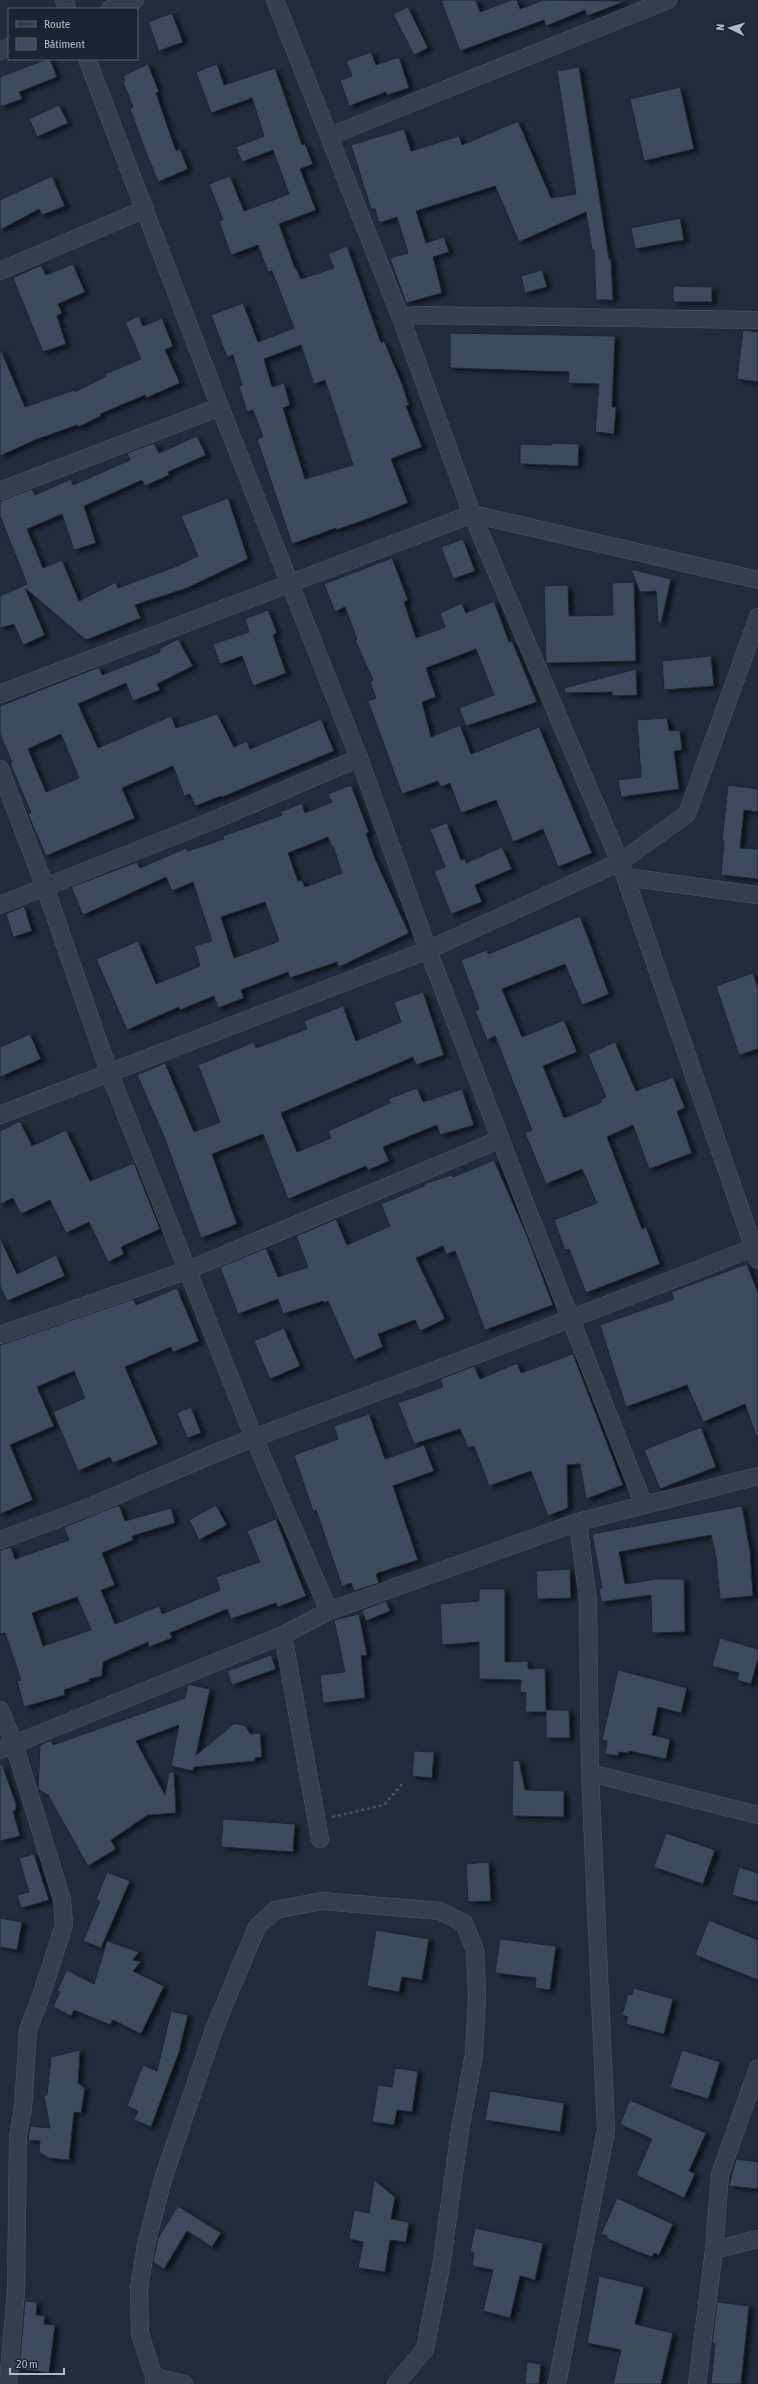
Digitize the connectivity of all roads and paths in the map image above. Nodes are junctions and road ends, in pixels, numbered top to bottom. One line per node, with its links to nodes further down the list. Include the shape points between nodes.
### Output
1 (135, 0): 4 (street)
2 (275, 0): 6 (street)
3 (668, 0): 6 (street)
4 (113, 8)
5 (87, 60): 7 (street)
6 (330, 136): 9 (street)
7 (145, 209): 8 (street); 11 (street)
8 (0, 271)
9 (400, 318): 10 (street, via 415,315); 13 (street)
10 (758, 320)
11 (220, 407): 12 (street); 15 (street)
12 (0, 491)
13 (472, 514): 14 (street); 15 (street); 20 (street)
14 (758, 580)
15 (290, 583): 17 (street); 18 (street)
16 (758, 617): 20 (street, via 687,814)
17 (0, 694)
18 (359, 758): 21 (street); 24 (street)
19 (0, 769): 21 (street)
20 (623, 870): 22 (street); 24 (street); 28 (street)
21 (45, 888): 23 (street); 25 (street)
22 (758, 895)
23 (0, 905)
24 (428, 950): 25 (street); 27 (street)
25 (109, 1072): 26 (street); 29 (street)
26 (0, 1115)
27 (501, 1139): 29 (street); 30 (street)
28 (755, 1254): 30 (street)
29 (188, 1270): 31 (street); 32 (street)
30 (572, 1320): 32 (street, via 496,1346); 34 (street)
31 (0, 1335)
32 (254, 1438): 36 (street, via 96,1504); 37 (street)
33 (758, 1476): 34 (street)
34 (644, 1505): 35 (street)
35 (578, 1522): 37 (street); 41 (street, via 588,1601)
36 (0, 1540)
37 (329, 1611): 38 (street)
38 (283, 1635): 40 (street); 44 (street)
39 (0, 1710): 40 (street)
40 (7, 1747): 49 (street, via 62,1900 64,1925 28,2030)
41 (590, 1773): 43 (street); 54 (street, via 606,2130)
42 (402, 1784): 44 (path, via 384,1805)
43 (758, 1815)
44 (316, 1820): 45 (street)
45 (320, 1840)
46 (758, 2068): 48 (street, via 720,2174)
47 (758, 2239): 48 (street)
48 (714, 2250): 55 (street)
49 (8, 2291): 51 (street)
50 (154, 2381): 52 (street); 53 (street, via 140,2334 139,2289 146,2245 163,2179 215,2027 257,1927 275,1910 322,1901 440,1911 464,1923 475,1950 477,1997 474,2054 460,2130 441,2267 425,2349)
51 (8, 2384)
52 (184, 2384)
53 (396, 2384)
54 (558, 2384)
55 (697, 2384)

